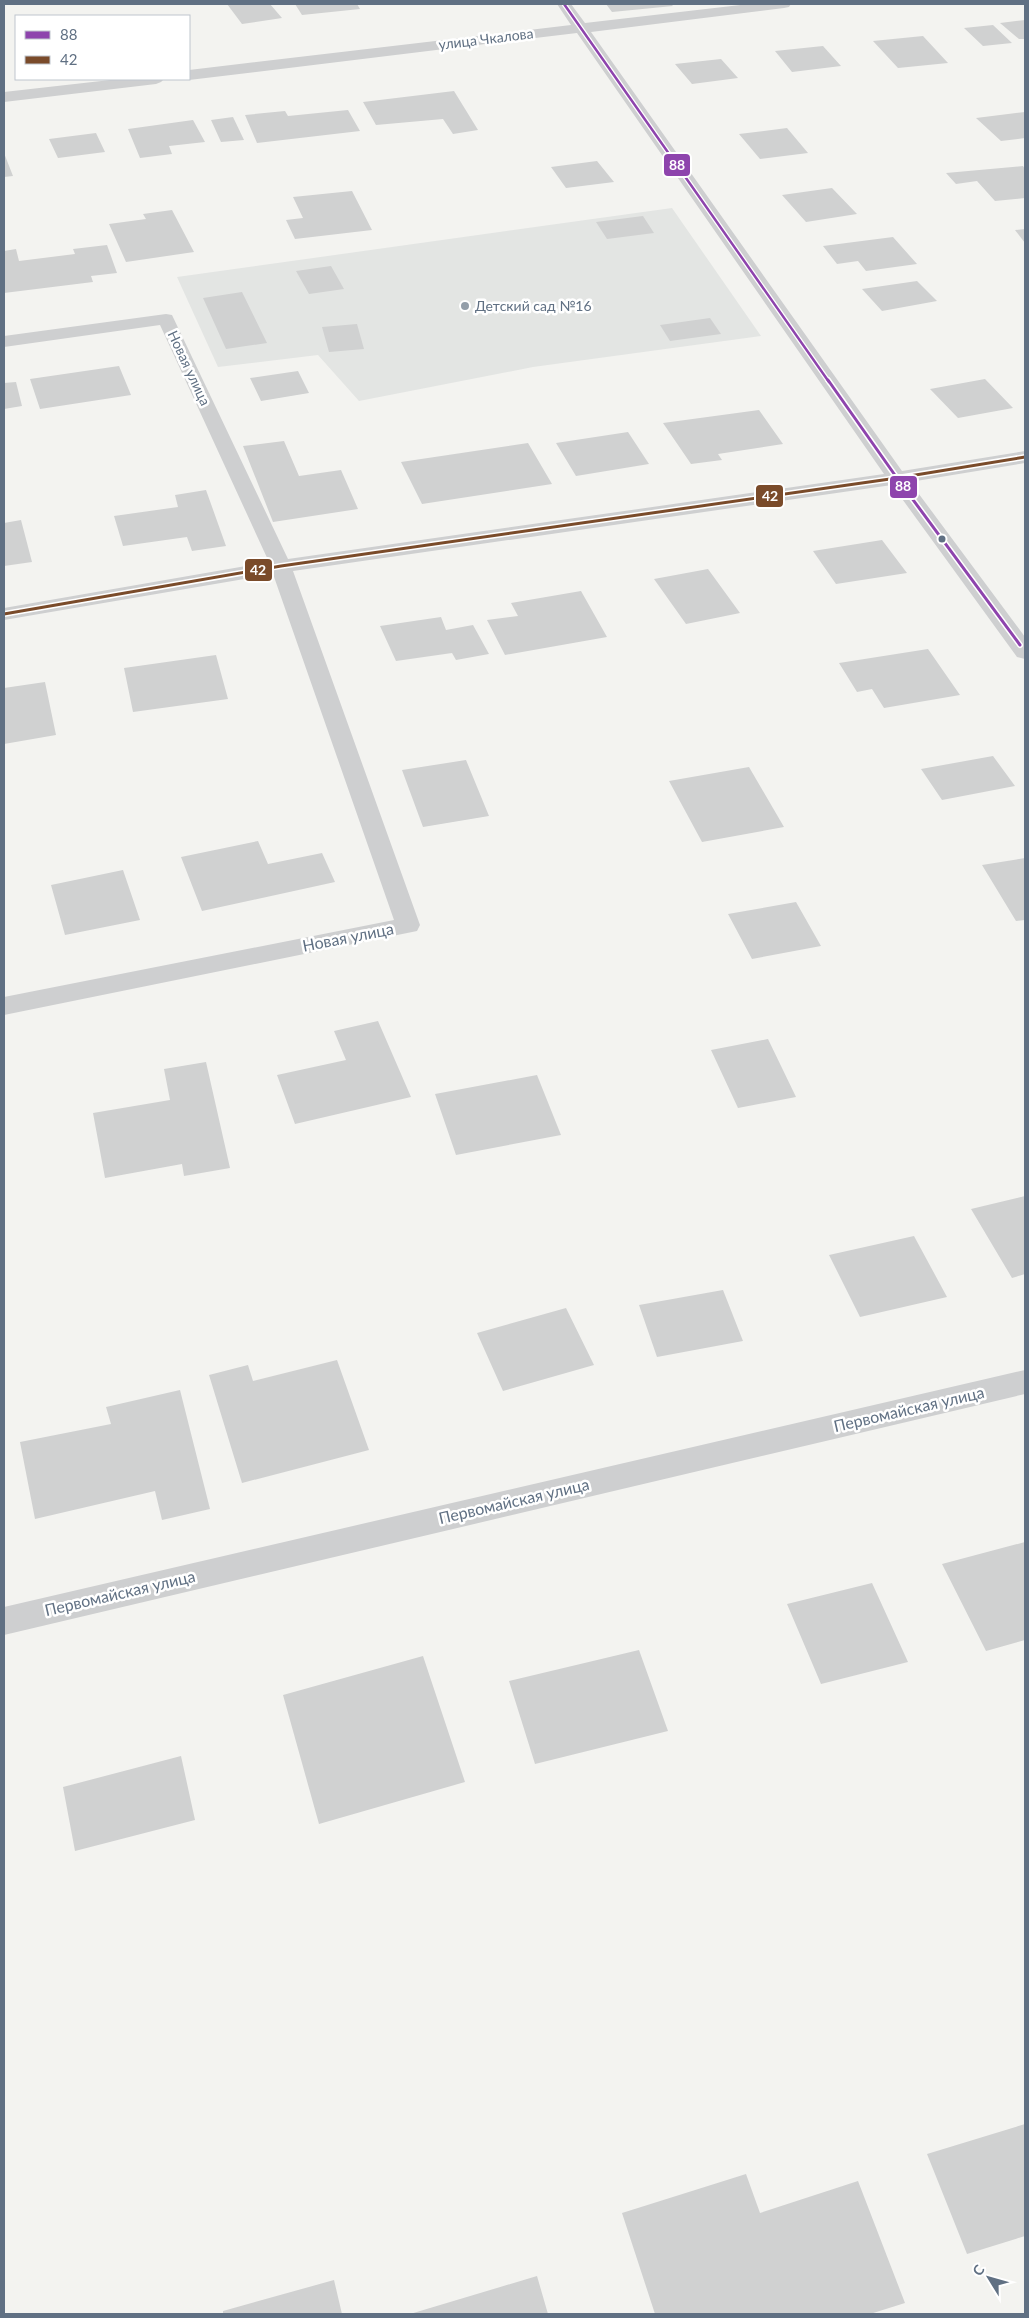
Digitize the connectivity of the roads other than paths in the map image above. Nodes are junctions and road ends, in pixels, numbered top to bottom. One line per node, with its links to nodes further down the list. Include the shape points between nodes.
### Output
1 (564, 4): 3 (street)
2 (784, 4): 3 (street, улица Чкалова)
3 (579, 28): 4 (street, улица Чкалова); 9 (street)
4 (190, 75)
5 (148, 80): 6 (street)
6 (4, 97)
7 (4, 342): 10 (street, Новая улица, via 166,319)
8 (1025, 457): 9 (street)
9 (897, 478): 10 (street); 12 (street)
10 (281, 566): 11 (street); 13 (street, Новая улица, via 408,925)
11 (4, 614)
12 (1025, 652)
13 (4, 1006)
14 (1025, 1382): 15 (street, Первомайская улица)
15 (4, 1621)

